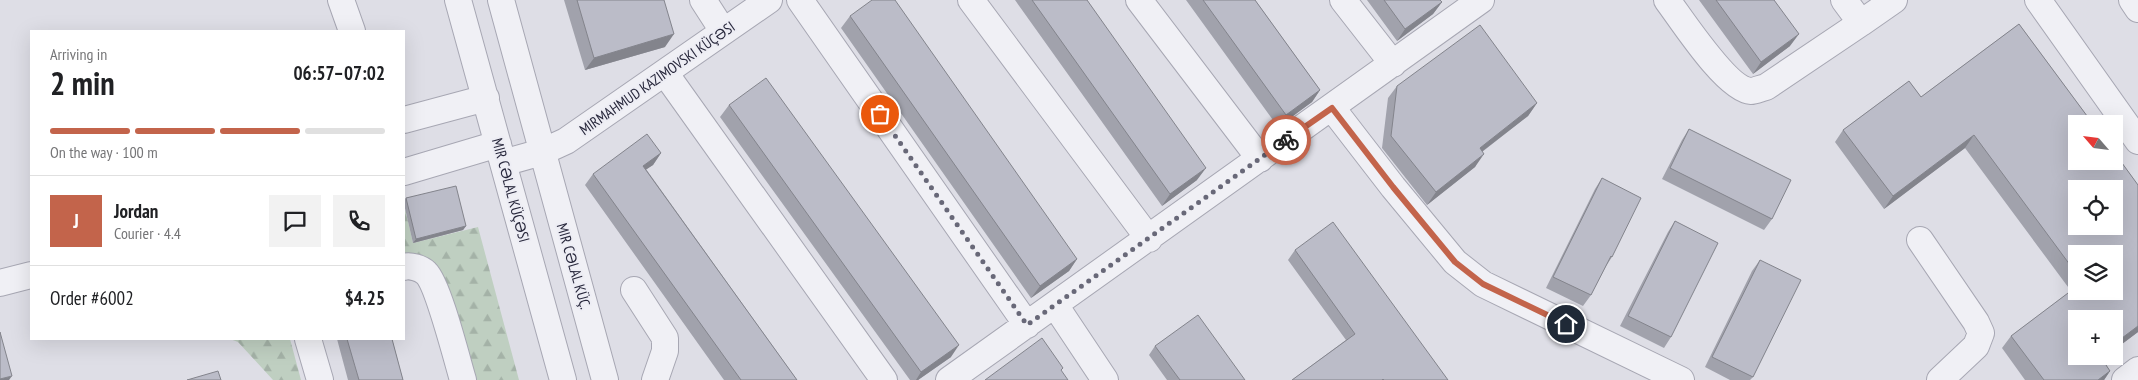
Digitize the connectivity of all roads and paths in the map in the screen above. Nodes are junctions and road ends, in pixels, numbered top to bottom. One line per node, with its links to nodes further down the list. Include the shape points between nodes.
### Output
1 (341, 0): 18 (street)
2 (458, 0): 22 (street, MIR CƏLAL KÜÇƏSI)
3 (501, 0): 26 (street)
4 (703, 0): 19 (street)
5 (770, 0): 19 (street)
6 (800, 0): 37 (street)
7 (971, 0): 30 (street)
8 (1139, 0): 28 (street)
9 (1344, 0): 20 (street)
10 (1481, 0): 20 (street)
11 (1667, 0): 17 (street, via 1721,72 1736,85 1750,91 1766,87)
12 (1844, 0): 17 (street)
13 (1894, 0): 17 (street)
14 (2038, 0): 25 (street)
15 (2132, 0): 16 (street)
16 (2138, 9)
17 (1861, 23)
18 (352, 30)
19 (724, 31): 21 (street)
20 (1393, 64): 23 (street)
21 (665, 73): 26 (street, via 566,141); 45 (street)
22 (486, 98): 24 (street); 27 (street, MIR CƏLAL KÜÇƏSI)
23 (1332, 108): 28 (street); 48 (street, via 1455,262 1483,284)
24 (405, 120)
25 (2138, 141)
26 (542, 152): 27 (street); 43 (street, MIR CƏLAL KÜÇ.)
27 (501, 153): 29 (street); 42 (street, MIR CƏLAL KÜÇƏSI)
28 (1260, 159): 30 (street)
29 (405, 172)
30 (1149, 239): 36 (street)
31 (1920, 240): 49 (street, via 1981,333 1976,346)
32 (405, 267): 41 (street, via 426,273 434,287)
33 (30, 275): 34 (street)
34 (0, 283)
35 (634, 290): 44 (street, via 665,338 665,351)
36 (1055, 305): 37 (street); 47 (street)
37 (1027, 325): 46 (street)
38 (308, 340): 40 (street)
39 (2138, 370): 50 (street)
40 (320, 380)
41 (463, 380)
42 (563, 380)
43 (605, 380)
44 (655, 380)
45 (884, 380)
46 (949, 380)
47 (1106, 380)
48 (1681, 380)
49 (1940, 380)
50 (2125, 380)

